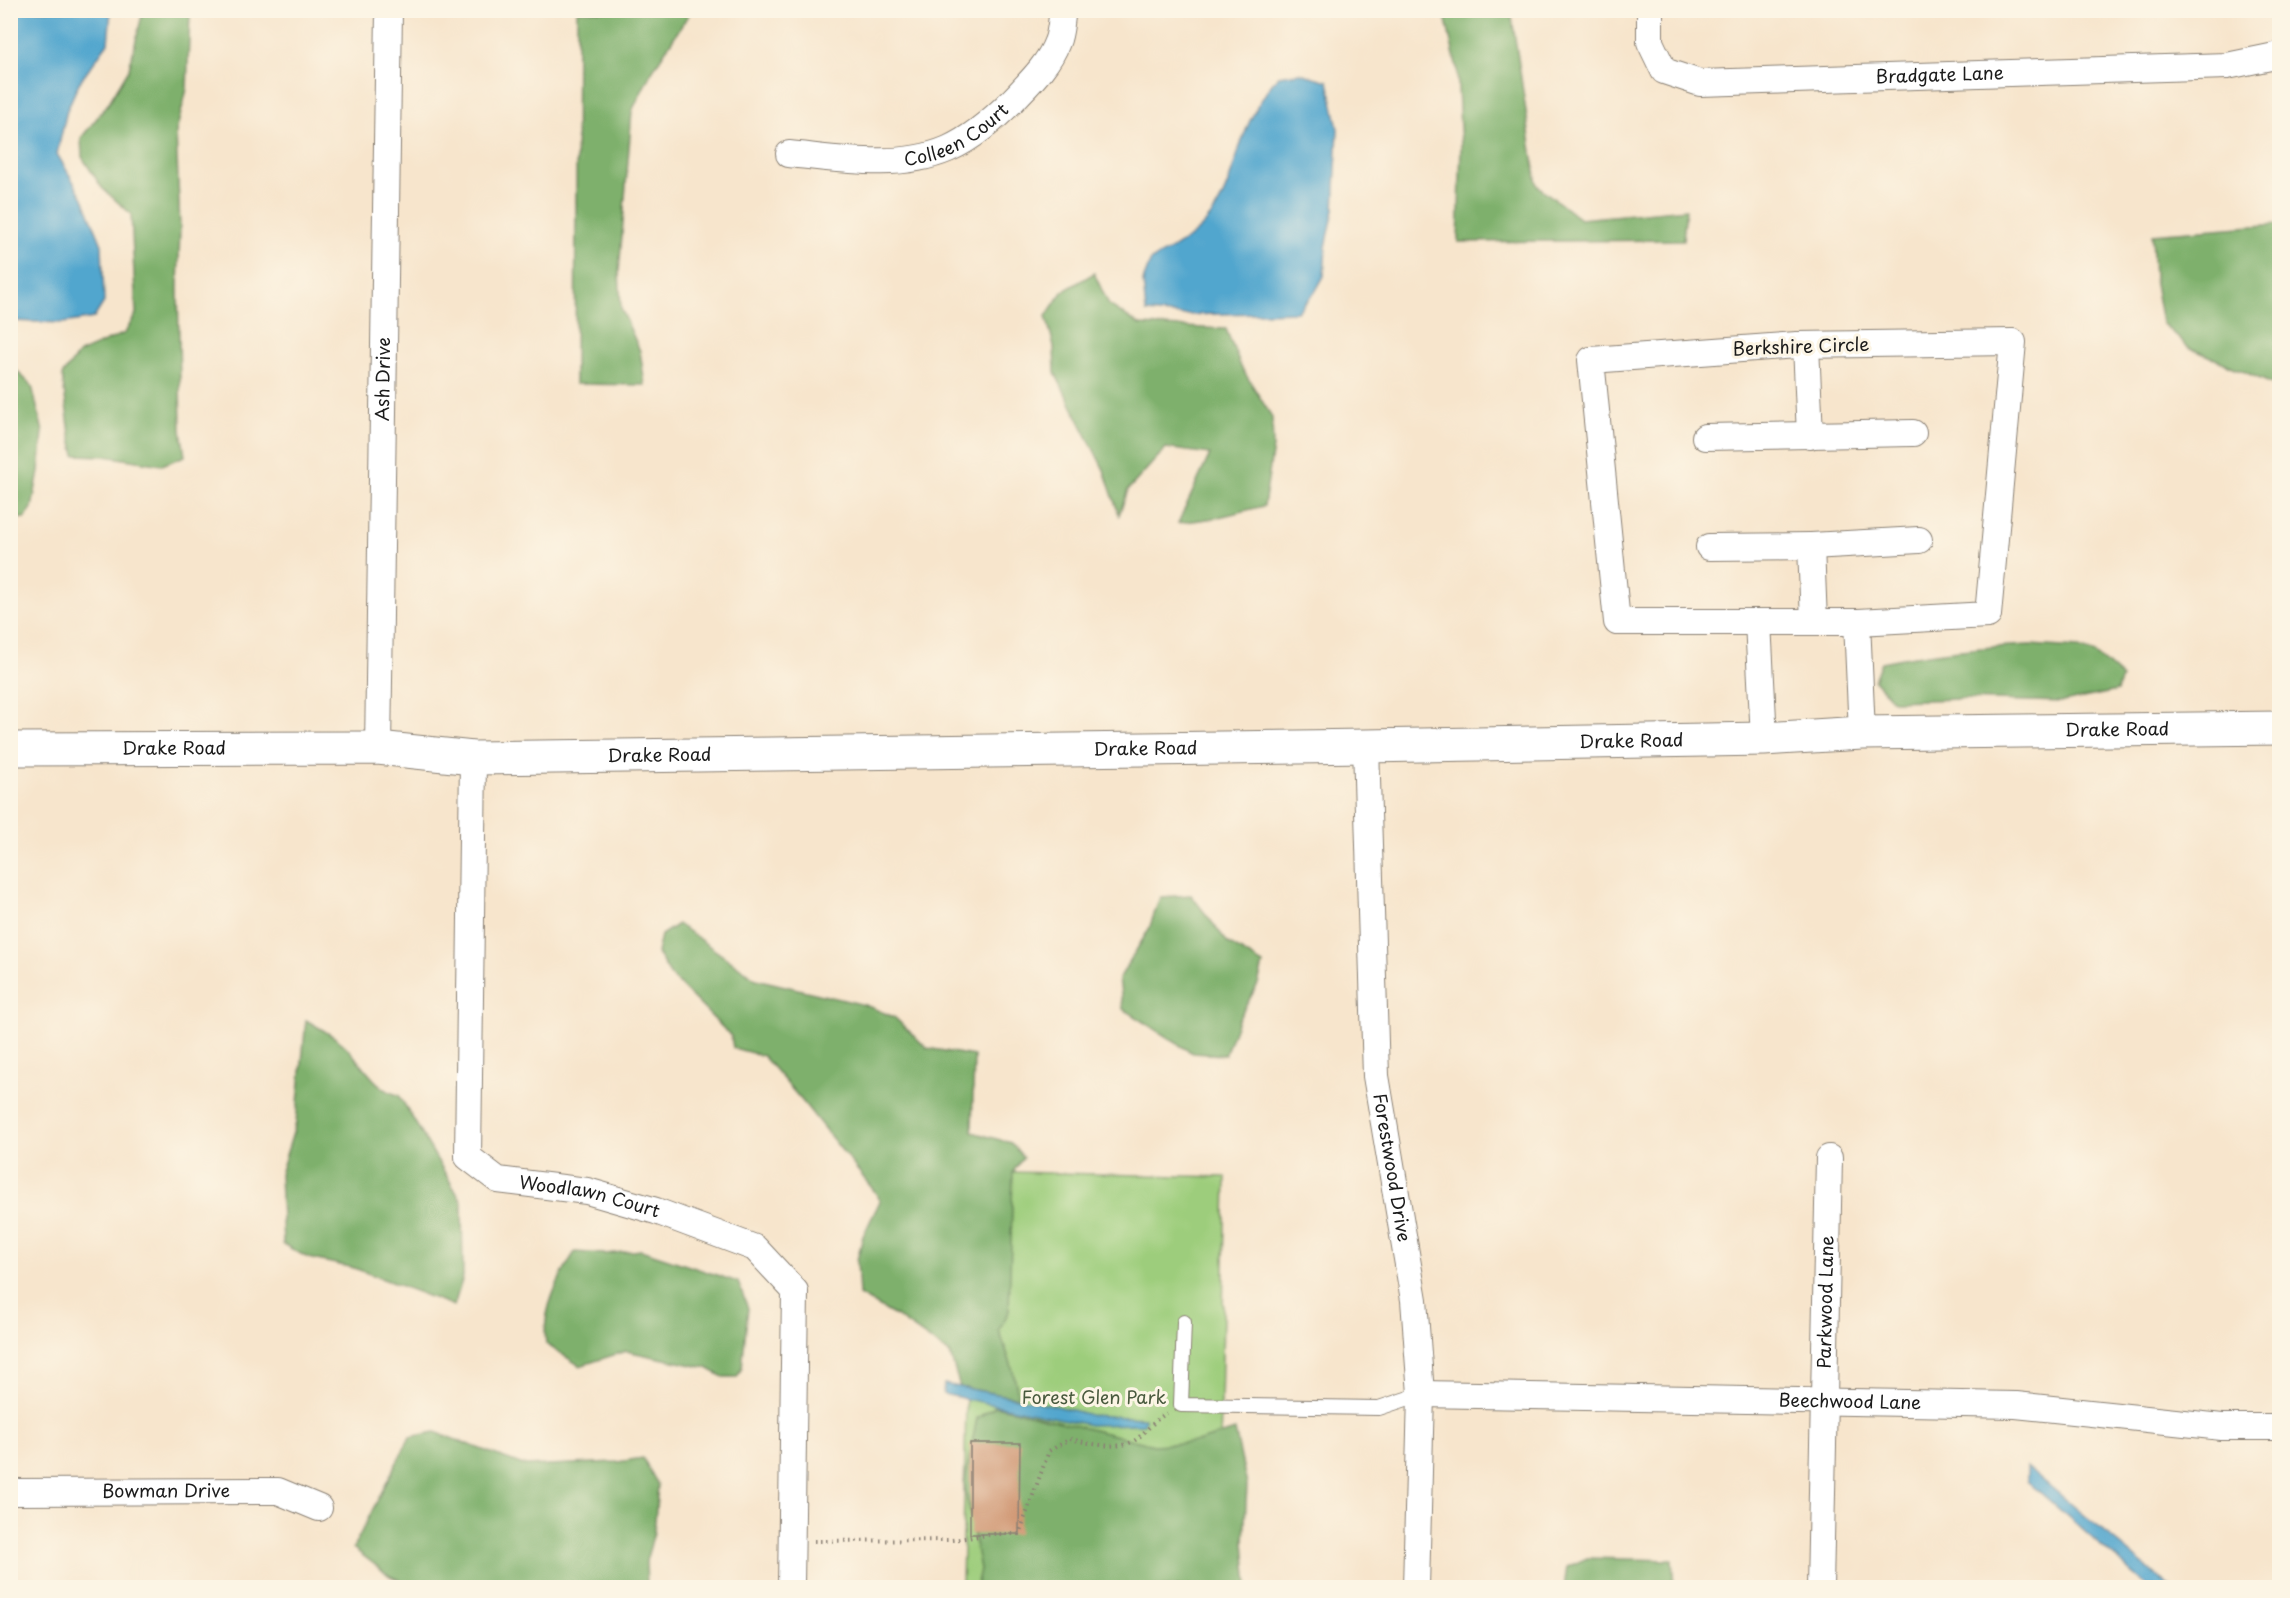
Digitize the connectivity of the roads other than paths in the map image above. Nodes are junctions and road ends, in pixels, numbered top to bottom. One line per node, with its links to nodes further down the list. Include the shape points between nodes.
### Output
1 (389, 10): 20 (street, Ash Drive)
2 (1063, 10): 5 (street, Colleen Court, via 1057,42 1035,78 995,118 948,149 898,159)
3 (1650, 10): 4 (street, Bradgate Lane, via 1650,42 1664,71 1700,83 2227,66)
4 (2280, 55)
5 (789, 154)
6 (1806, 345): 8 (street); 13 (street, Berkshire Circle, via 1591,360 1617,622); 15 (street, Berkshire Circle, via 2013,342 1988,615)
7 (1913, 433): 8 (street)
8 (1810, 436): 9 (street)
9 (1706, 438)
10 (1919, 540): 11 (street)
11 (1811, 546): 12 (street); 14 (street)
12 (1709, 547)
13 (1758, 622): 14 (street); 18 (street)
14 (1814, 622): 15 (street)
15 (1857, 622): 17 (street)
16 (2280, 728): 17 (street, Drake Road)
17 (1862, 733): 18 (street, Drake Road)
18 (1764, 739): 19 (street, Drake Road)
19 (1365, 746): 22 (street, Drake Road); 25 (street, Forestwood Drive, via 1376,1076 1414,1300)
20 (378, 748): 21 (street, Drake Road); 22 (street, Drake Road)
21 (10, 749)
22 (473, 758): 30 (street, Woodlawn Court, via 468,1157 498,1180 587,1191 656,1211 755,1248 795,1291)
23 (1829, 1158): 26 (street, Parkwood Lane)
24 (1184, 1322): 25 (lane, via 1181,1405 1379,1408)
25 (1420, 1394): 26 (street, Beechwood Lane); 31 (street, Forestwood Drive)
26 (1823, 1403): 27 (street, Beechwood Lane, via 2016,1406 2222,1427); 32 (street, Parkwood Lane)
27 (2280, 1427)
28 (10, 1492): 29 (street, Bowman Drive, via 278,1491)
29 (319, 1508)
30 (791, 1587)
31 (1416, 1587)
32 (1820, 1587)

